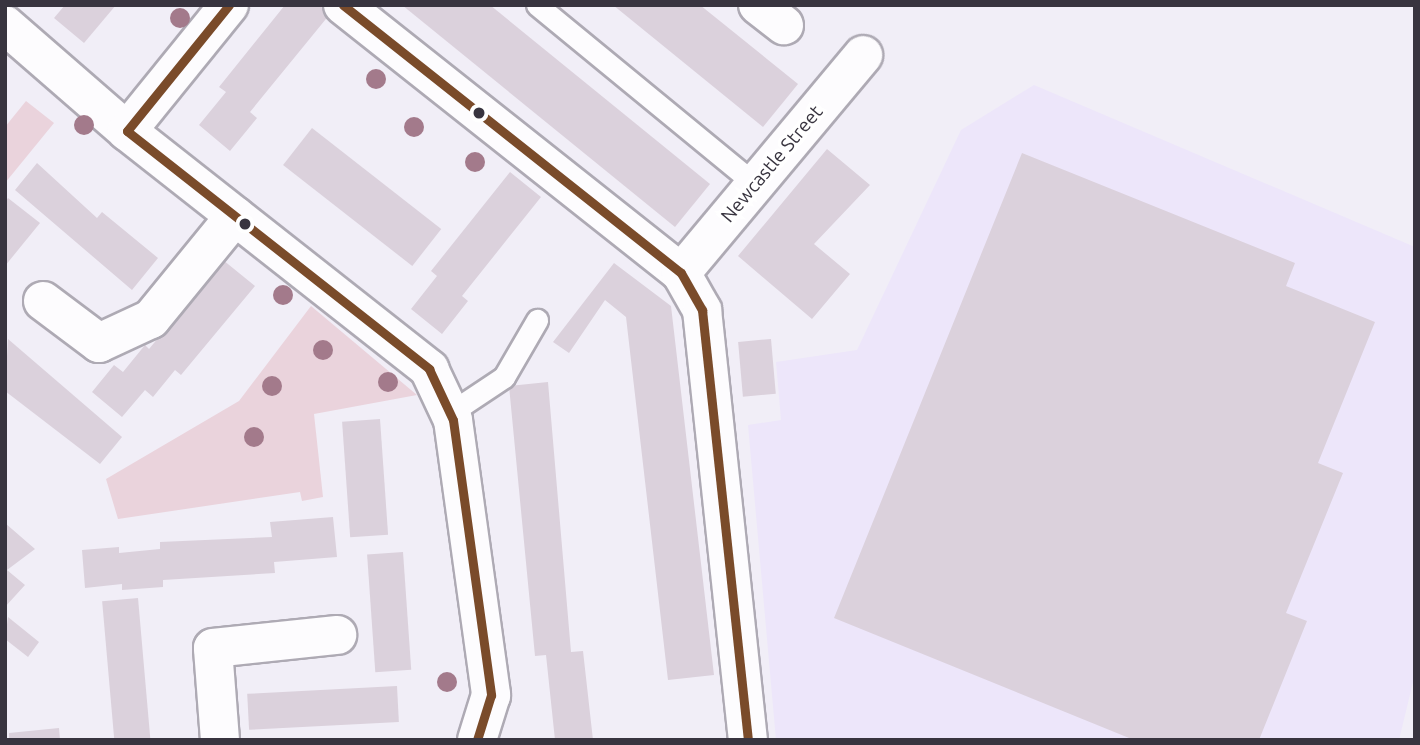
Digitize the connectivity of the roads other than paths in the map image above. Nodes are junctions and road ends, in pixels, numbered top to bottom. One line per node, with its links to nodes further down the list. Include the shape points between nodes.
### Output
1 (229, 5): 6 (street)
2 (343, 5): 9 (street)
3 (537, 5): 7 (lane)
4 (5, 26): 6 (street)
5 (863, 55): 7 (street, Newcastle Street)
6 (127, 131): 8 (street)
7 (755, 184): 9 (street, Newcastle Street)
8 (235, 216): 10 (street, via 150,319 99,344); 12 (street, via 429,369)
9 (681, 273): 16 (street, via 702,310)
10 (43, 301)
11 (537, 320): 12 (lane, via 504,377)
12 (450, 413): 15 (street, via 491,695)
13 (337, 635): 14 (street, via 213,648)
14 (219, 740)
15 (477, 740)
16 (747, 740)

